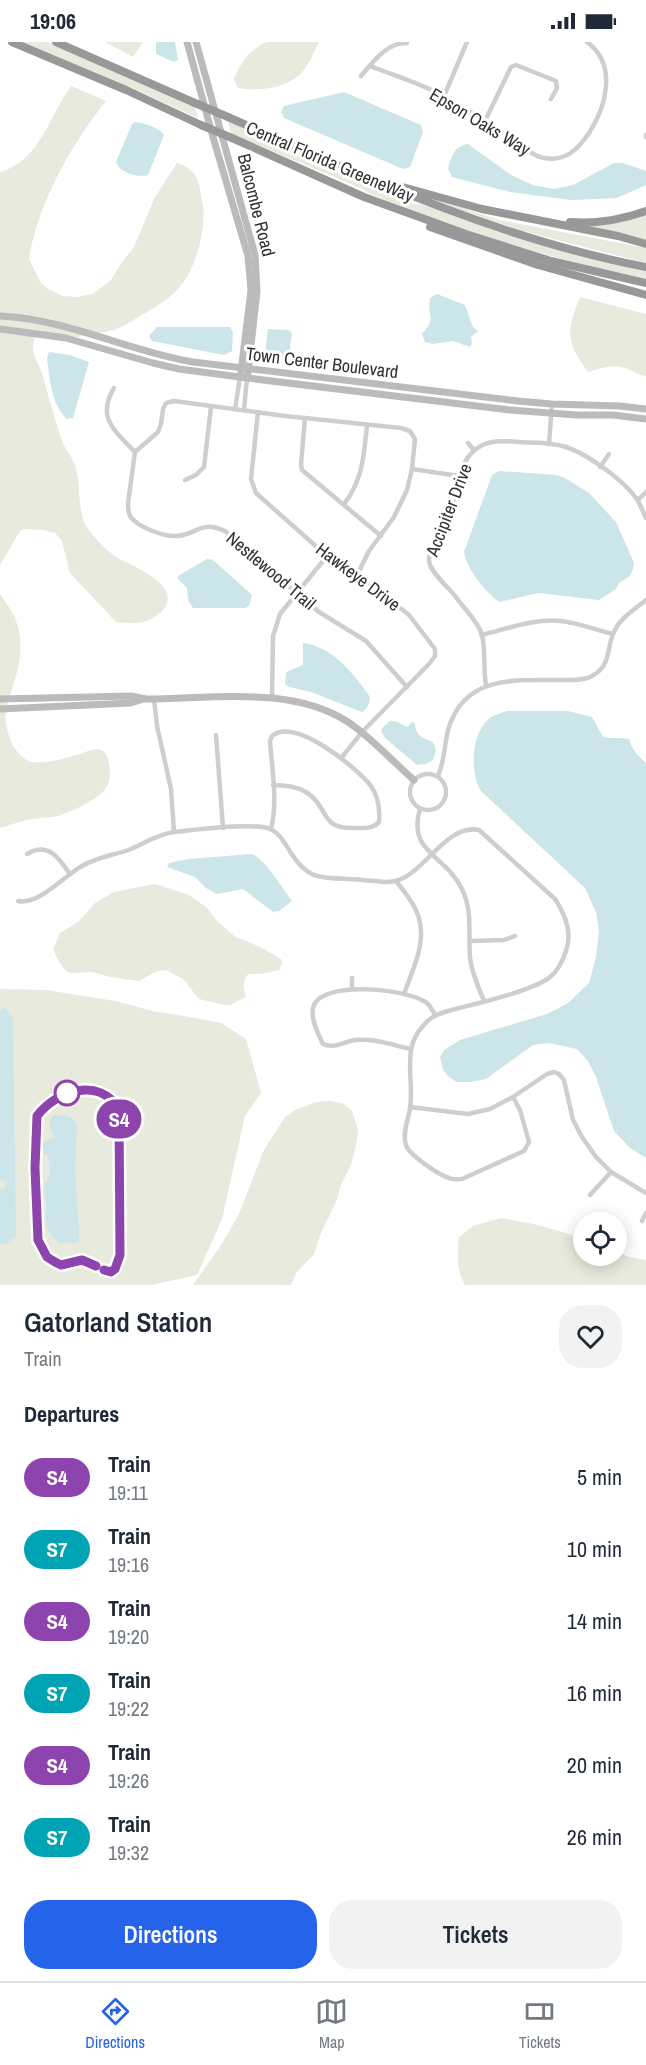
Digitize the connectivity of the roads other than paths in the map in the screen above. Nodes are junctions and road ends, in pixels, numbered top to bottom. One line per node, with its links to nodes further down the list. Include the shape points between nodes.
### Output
1 (12, 42): 16 (highway, Central Florida GreeneWay, bridge)
2 (56, 42): 10 (highway, Central Florida GreeneWay)
3 (68, 42): 10 (highway)
4 (188, 42): 25 (main road, Balcombe Road, via 248,255 251,290)
5 (196, 42): 25 (main road, Balcombe Road, via 255,255 257,291)
6 (467, 42): 12 (street)
7 (587, 42): 14 (street, Epson Oaks Way, via 601,60 606,92 599,117 573,153 556,159 537,156)
8 (407, 43): 9 (street, via 389,47)
9 (370, 66): 11 (street); 12 (street, Epson Oaks Way)
10 (133, 76): 15 (highway, Central Florida GreeneWay, bridge)
11 (362, 76)
12 (444, 96): 14 (street, Epson Oaks Way)
13 (551, 99): 14 (street, via 556,81 516,65 511,67)
14 (485, 121)
15 (346, 169): 18 (highway, via 411,190); 20 (highway, Central Florida GreeneWay, via 482,223)
16 (364, 197): 21 (highway, Central Florida GreeneWay, via 529,254); 22 (highway, via 465,240 538,265)
17 (646, 211): 18 (highway, via 590,224)
18 (537, 221): 19 (highway)
19 (646, 244)
20 (646, 267)
21 (646, 283)
22 (646, 293)
23 (0, 316): 25 (main road, Town Center Boulevard, via 64,326 174,359)
24 (0, 329): 26 (main road, Town Center Boulevard, via 66,338 179,369)
25 (245, 369): 26 (main road, Balcombe Road); 28 (main road, Town Center Boulevard)
26 (244, 378): 30 (street); 32 (street); 34 (main road, Town Center Boulevard)
27 (114, 388): 41 (street, via 105,408 108,419)
28 (552, 404): 31 (main road, Town Center Boulevard); 34 (street)
29 (211, 407): 30 (street); 41 (street, via 166,402 158,432); 46 (street, via 204,466)
30 (235, 409): 32 (street)
31 (646, 409)
32 (243, 410): 33 (street)
33 (258, 412): 35 (street); 52 (street, Hawkeye Drive, via 251,479 256,493)
34 (552, 414): 36 (main road, Town Center Boulevard); 39 (street)
35 (305, 418): 37 (street); 49 (street, via 302,471)
36 (646, 419)
37 (367, 425): 44 (street, via 410,431 415,439); 49 (street, via 363,466)
38 (468, 443): 40 (street)
39 (549, 444): 40 (street, Accipiter Drive, via 498,441); 43 (street, Accipiter Drive, via 564,446)
40 (474, 450): 45 (street, Accipiter Drive)
41 (135, 452): 54 (street, Nestlewood Trail, via 128,503 131,519 167,535 185,534 205,526 225,531)
42 (609, 454): 43 (street)
43 (600, 466): 48 (street, Accipiter Drive)
44 (412, 469): 45 (street); 51 (street, via 394,517)
45 (459, 476): 57 (street, Accipiter Drive, via 450,514 429,553 429,561 431,570)
46 (185, 480)
47 (646, 492): 48 (street)
48 (638, 500): 50 (street, Accipiter Drive)
49 (344, 504): 51 (street)
50 (646, 518)
51 (381, 536): 53 (street)
52 (327, 556): 53 (street, Hawkeye Drive); 54 (street)
53 (356, 577): 59 (street, Hawkeye Drive, via 409,615 435,649 435,656)
54 (296, 592): 59 (street, Nestlewood Trail, via 319,612 366,641); 60 (street, via 280,614 273,636)
55 (646, 600): 56 (street, via 622,619)
56 (613, 634): 57 (street, via 547,620); 58 (street, via 609,657 593,675 580,680)
57 (482, 635): 58 (street)
58 (486, 685): 68 (street, via 461,703 454,714)
59 (407, 687): 65 (street, Hawkeye Drive)
60 (272, 698): 63 (main road); 65 (main road, via 299,701 325,710)
61 (0, 699): 62 (main road)
62 (146, 699): 63 (main road); 64 (main road)
63 (154, 699): 74 (street, via 155,727 168,772)
64 (0, 709)
65 (362, 732): 67 (street, Hawkeye Drive); 69 (main road)
66 (216, 735): 72 (street)
67 (342, 757): 70 (street, via 309,738 276,732 270,741); 70 (street, via 371,786 380,818 376,825 336,827 305,791)
68 (438, 776): 69 (street, via 424,774); 71 (street, via 447,790 444,802 435,809)
69 (414, 780): 71 (street, via 410,792)
70 (273, 785): 73 (street, via 275,814)
71 (420, 809): 76 (street, via 416,833)
72 (223, 828): 73 (street); 74 (street)
73 (271, 829): 78 (street, via 300,867 314,876)
74 (174, 832): 77 (street, via 96,859)
75 (27, 854): 77 (street, via 48,850)
76 (432, 854): 78 (street); 81 (street, via 462,888 469,906); 85 (street, via 461,832 479,830 555,899 564,913 568,946 562,963 550,978)
77 (70, 874): 79 (street, via 34,900)
78 (396, 881): 84 (street, via 418,913 422,937)
79 (18, 902)
80 (515, 936): 81 (street)
81 (470, 941): 85 (street, via 470,959)
82 (352, 978): 83 (street)
83 (352, 989): 84 (street); 87 (street, via 334,990 314,1005 313,1015 323,1044 330,1047 363,1040)
84 (404, 994): 86 (street, via 427,1003)
85 (484, 1001): 86 (street)
86 (435, 1014): 87 (street, via 423,1024)
87 (411, 1049): 89 (street)
88 (513, 1098): 89 (street, via 468,1114); 89 (street, via 529,1142 524,1151 462,1179 451,1180 406,1146); 90 (street, via 547,1074 558,1074 564,1080 573,1120 582,1137)
89 (410, 1107)
90 (611, 1172): 91 (street); 92 (street)
91 (646, 1193)
92 (590, 1195)
93 (646, 1213): 94 (street)
94 (642, 1221)

